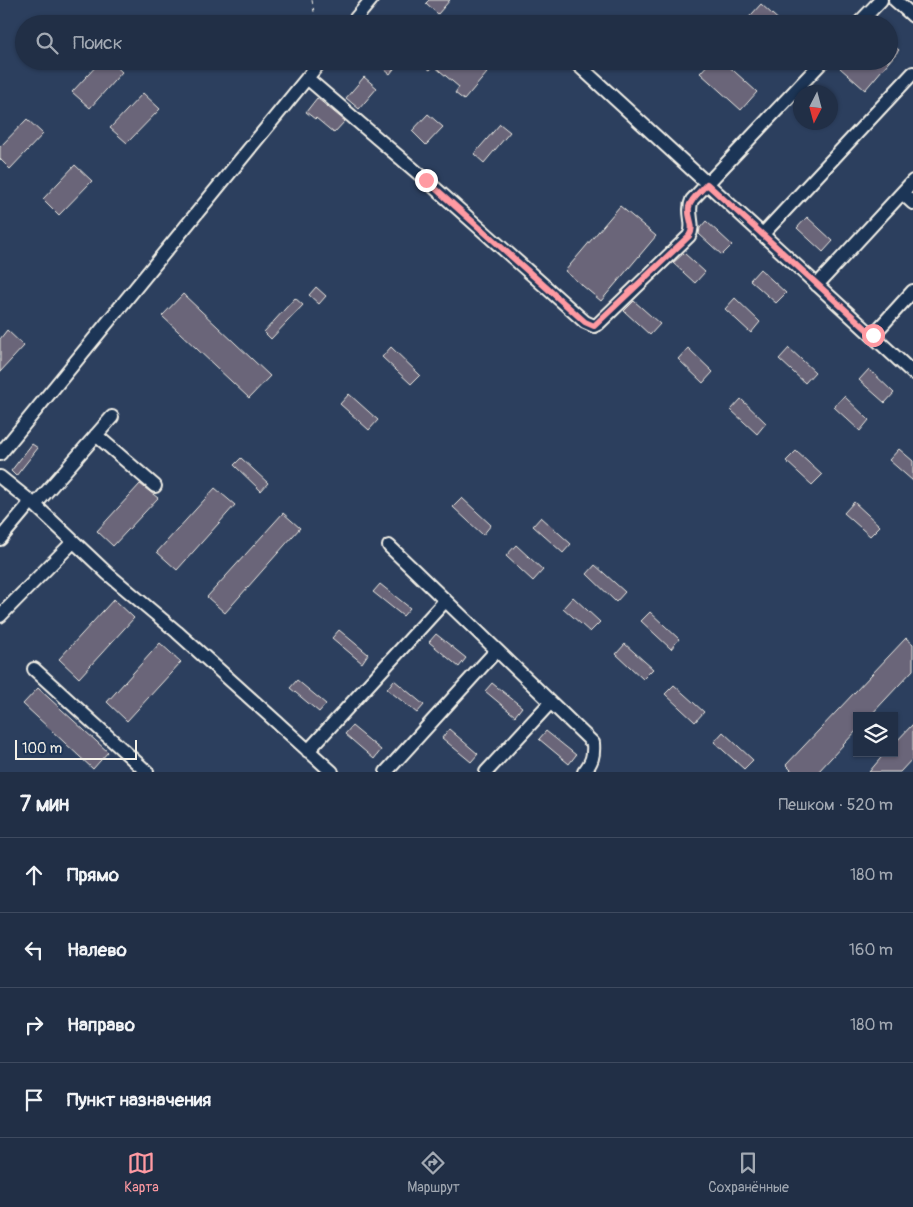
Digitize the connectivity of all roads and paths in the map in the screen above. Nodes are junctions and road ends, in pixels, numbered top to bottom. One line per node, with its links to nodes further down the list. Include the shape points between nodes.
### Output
1 (312, 0): 5 (path)
2 (371, 0): 6 (street)
3 (881, 0): 7 (street)
4 (895, 0): 8 (street)
5 (314, 15)
6 (358, 15)
7 (867, 15)
8 (913, 16)
9 (314, 70): 13 (street)
10 (584, 70): 15 (street)
11 (815, 70): 15 (street)
12 (913, 73): 18 (street)
13 (307, 78): 15 (street, via 590,325 598,324 689,236 692,227 689,206); 25 (street)
14 (913, 181): 16 (street)
15 (707, 184): 18 (street)
16 (902, 193): 17 (street); 19 (street)
17 (913, 203)
18 (762, 235): 19 (street)
19 (818, 285): 21 (street)
20 (913, 291): 21 (street)
21 (873, 335): 22 (street)
22 (913, 373)
23 (112, 417): 24 (street)
24 (96, 435): 27 (street); 28 (street)
25 (0, 454)
26 (0, 477): 28 (street)
27 (155, 486)
28 (33, 503): 29 (street); 30 (street)
29 (0, 539)
30 (73, 542): 33 (street); 37 (street)
31 (389, 546): 32 (street)
32 (445, 601): 34 (street); 37 (street)
33 (0, 616)
34 (496, 650): 36 (street); 40 (street)
35 (34, 669): 38 (street)
36 (550, 703): 41 (street); 42 (street, via 593,743 591,764)
37 (308, 751): 39 (street)
38 (147, 772)
39 (332, 772)
40 (386, 772)
41 (486, 772)
42 (584, 772)

